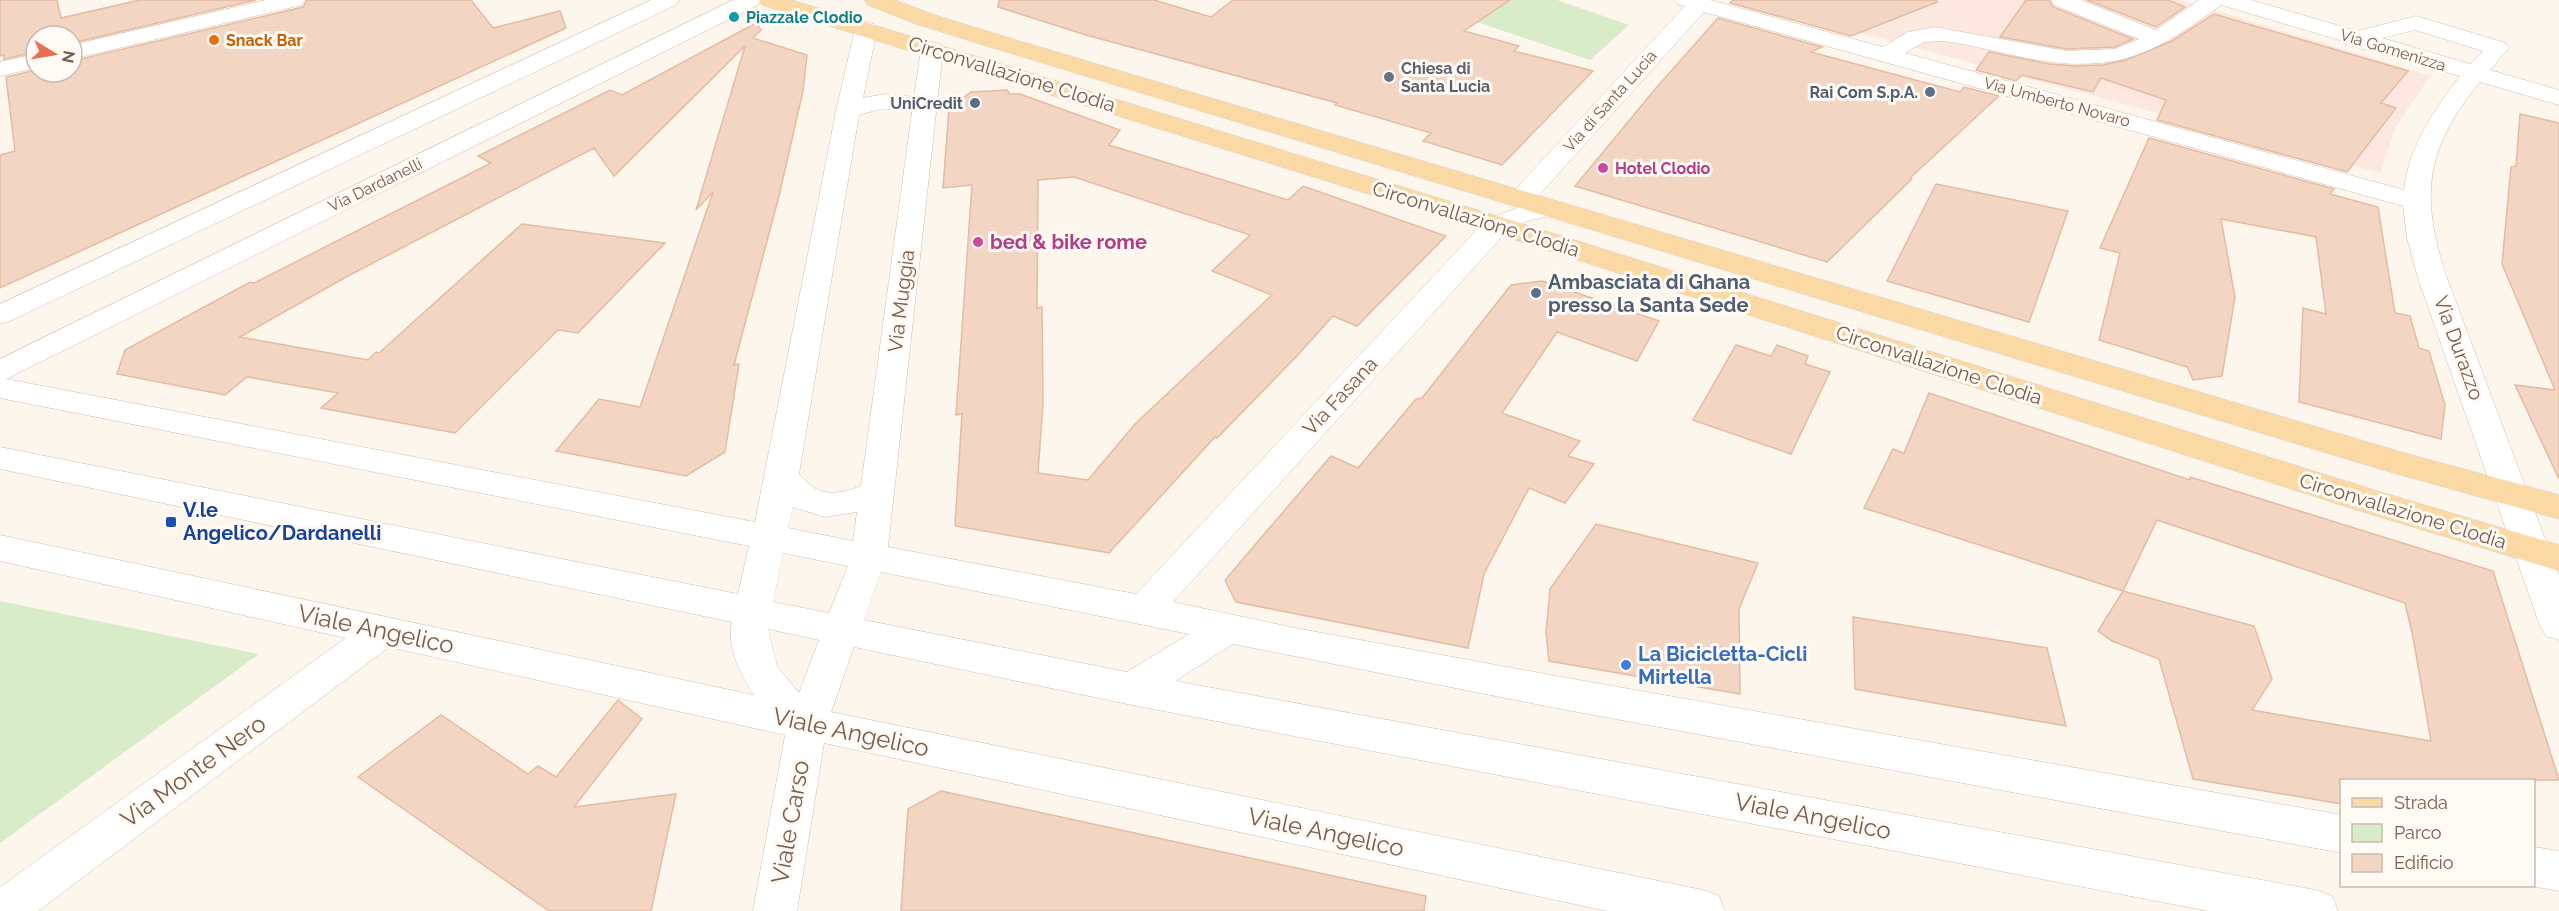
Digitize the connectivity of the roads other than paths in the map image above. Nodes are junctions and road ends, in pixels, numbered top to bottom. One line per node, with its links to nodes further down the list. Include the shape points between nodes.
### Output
1 (294, 0): 13 (street)
2 (668, 0): 26 (street)
3 (750, 0): 27 (street, Via Dardanelli)
4 (770, 0): 10 (main road, Circonvallazione Clodia)
5 (876, 0): 22 (main road, Circonvallazione Clodia, via 945,25)
6 (2062, 0): 11 (street)
7 (2213, 0): 11 (street)
8 (2228, 0): 12 (street, Via Gomenizza)
9 (1692, 2): 15 (street, Via Umberto Novaro); 22 (street, Via di Santa Lucia)
10 (866, 29): 14 (main road, Circonvallazione Clodia); 21 (street)
11 (2156, 38): 15 (street, via 2121,54 2075,58 1928,34)
12 (2353, 39): 18 (street, Via Gomenizza); 18 (street, Via Durazzo, via 2416,23 2498,48)
13 (84, 49)
14 (932, 49): 20 (street, Via Muggia); 25 (main road, Circonvallazione Clodia)
15 (1887, 55): 23 (street, Via Umberto Novaro)
16 (24, 64): 17 (street)
17 (0, 69)
18 (2476, 75): 19 (street, Via Gomenizza); 23 (street, Via Durazzo, via 2462,88 2435,134 2423,164)
19 (2559, 98)
20 (923, 108): 21 (street, via 889,101); 31 (street, Via Muggia)
21 (848, 111): 30 (street)
22 (1521, 199): 24 (main road, Circonvallazione Clodia)
23 (2416, 201): 32 (street, Via Durazzo, via 2429,266)
24 (1551, 208): 25 (street, Via Fasana); 32 (main road, Circonvallazione Clodia)
25 (1497, 225): 36 (main road, Circonvallazione Clodia); 38 (street, Via Fasana)
26 (0, 315)
27 (0, 370)
28 (0, 388): 34 (street)
29 (0, 458): 39 (street, Viale Angelico)
30 (782, 476): 31 (street, via 796,494 821,506 836,506); 34 (street)
31 (877, 493): 37 (street, Via Muggia)
32 (2513, 495): 33 (main road, Circonvallazione Clodia); 36 (street, Via Durazzo)
33 (2559, 507)
34 (769, 538): 37 (street); 39 (street)
35 (0, 548): 42 (street, Viale Angelico)
36 (2546, 555): 40 (street, Via Durazzo)
37 (869, 556): 38 (street); 43 (street, Via Muggia)
38 (1144, 610): 41 (street)
39 (751, 612): 43 (street, Viale Angelico); 45 (street, via 750,645 760,672 777,698)
40 (2559, 626)
41 (1227, 629): 44 (street); 46 (street, via 1602,701)
42 (383, 631): 45 (street, Viale Angelico); 49 (street, Via Monte Nero)
43 (841, 631): 44 (street, Viale Angelico); 45 (street, Viale Carso)
44 (1132, 689): 52 (street, Viale Angelico)
45 (807, 723): 50 (street, Viale Carso); 51 (street, Viale Angelico)
46 (2340, 834)
47 (2535, 867): 48 (street)
48 (2559, 872)
49 (3, 911)
50 (776, 911)
51 (1703, 911)
52 (2316, 911)

